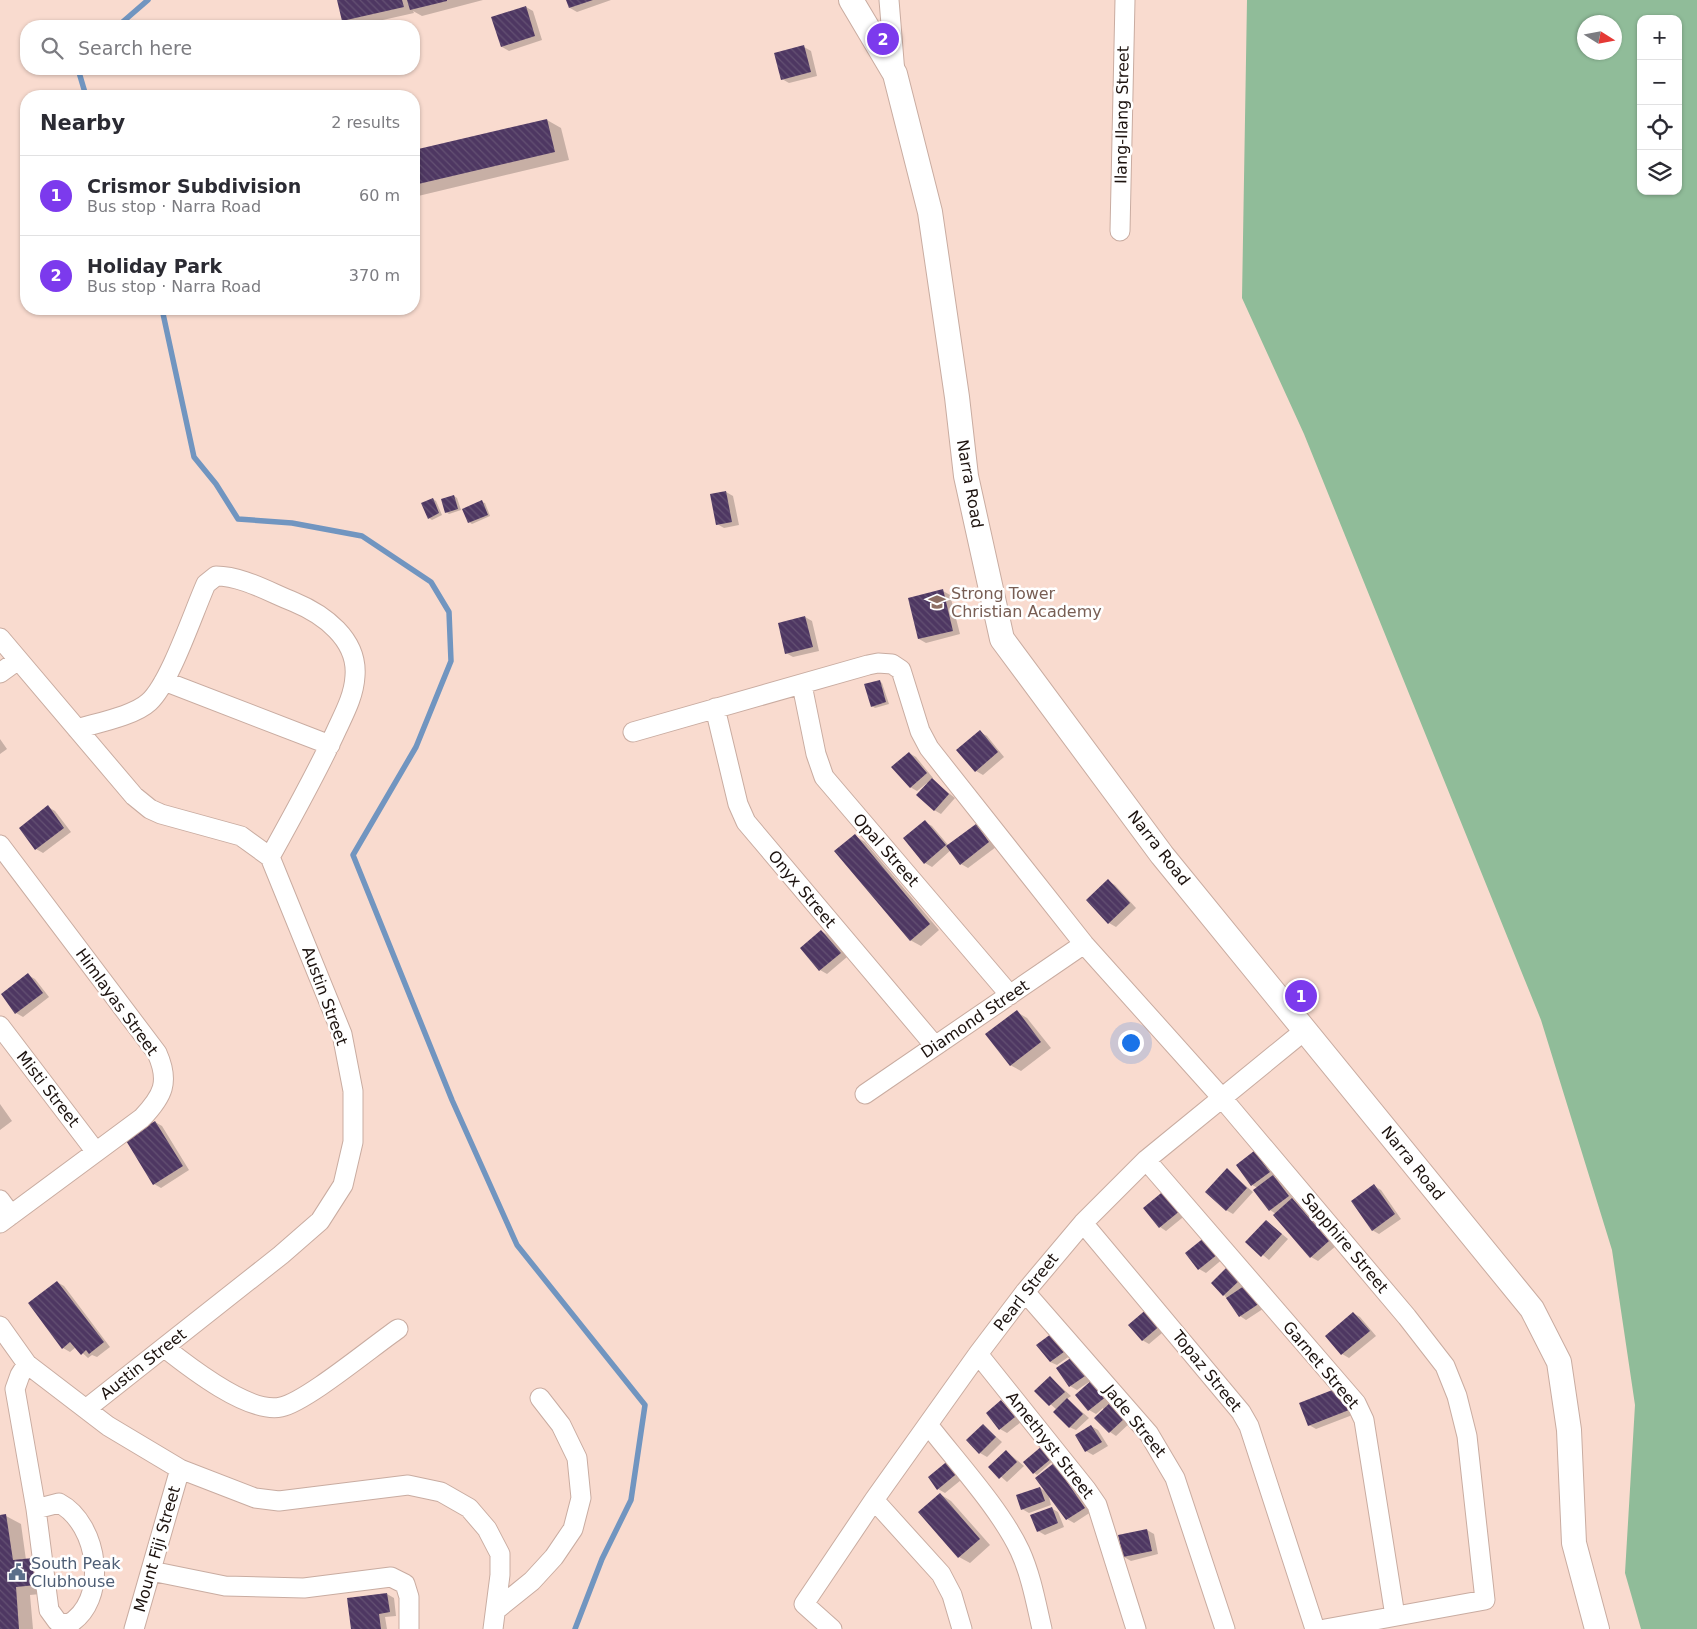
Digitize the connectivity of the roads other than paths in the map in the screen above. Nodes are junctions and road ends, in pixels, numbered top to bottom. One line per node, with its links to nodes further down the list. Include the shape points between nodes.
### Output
1 (851, 0): 4 (street, Narra Road)
2 (889, 0): 4 (street)
3 (1125, 0): 5 (street, Ilang-Ilang Street)
4 (895, 74): 20 (street, Narra Road, via 930,212 966,476 1002,639 1162,855)
5 (1120, 231)
6 (0, 638): 7 (street)
7 (18, 660): 8 (street); 12 (street)
8 (0, 673)
9 (164, 680): 12 (street, via 149,702 139,708); 14 (street); 14 (street, via 206,584 216,576 238,579 315,610 329,621 352,654 355,674 351,698)
10 (802, 685): 11 (street); 17 (street, Sapphire Street, via 878,663 892,664 901,670 920,731 929,748); 18 (street, Opal Street, via 824,777)
11 (715, 708): 13 (street); 21 (street, Onyx Street, via 738,804 746,822)
12 (77, 729): 16 (street, via 134,796 150,809 241,836)
13 (633, 732)
14 (330, 745): 16 (street)
15 (0, 845): 24 (street, Himlayas Street, via 157,1053 163,1066 164,1083 157,1103)
16 (270, 857): 32 (street, Austin Street, via 342,1034 353,1091 353,1142 343,1185 320,1221)
17 (1084, 944): 18 (street, Diamond Street); 23 (street, Sapphire Street)
18 (1010, 995): 21 (street, Diamond Street)
19 (0, 1026): 24 (street, Misti Street)
20 (1304, 1030): 23 (street, Pearl Street); 54 (street, Narra Road, via 1532,1309 1559,1362 1570,1430 1574,1543)
21 (935, 1046): 22 (street, Diamond Street)
22 (866, 1094)
23 (1222, 1098): 25 (street, Pearl Street); 43 (street, Sapphire Street, via 1407,1317 1445,1366 1457,1396 1467,1436 1485,1600)
24 (96, 1152): 27 (street, Himlayas Street)
25 (1146, 1160): 28 (street, Pearl Street); 43 (street, Garnet Street, via 1356,1403 1364,1420)
26 (0, 1200): 27 (street)
27 (6, 1219)
28 (1083, 1223): 29 (street, Pearl Street); 52 (street, Topaz Street, via 1241,1412 1249,1426)
29 (1026, 1292): 33 (street, Pearl Street); 51 (street, Jade Street, via 1149,1434 1167,1461 1176,1478)
30 (0, 1326): 34 (street)
31 (398, 1329): 32 (street, via 300,1399 281,1407 261,1406 242,1398 191,1368)
32 (165, 1348): 36 (street, Austin Street)
33 (978, 1354): 37 (street, Pearl Street); 50 (street, Amethyst Street, via 1097,1505)
34 (27, 1364): 36 (street); 40 (street, via 15,1389)
35 (540, 1398): 42 (street, via 561,1425 577,1458 581,1498 573,1529 554,1557 532,1581)
36 (86, 1409): 38 (street)
37 (929, 1426): 39 (street, Pearl Street); 49 (street, via 1007,1528 1028,1574)
38 (180, 1469): 41 (street, Mount Fiji Street); 42 (street, via 255,1498 279,1501 408,1485 442,1492 470,1508 487,1529 500,1554)
39 (874, 1500): 47 (street, Pearl Street, via 804,1604); 48 (street, via 941,1574 952,1595)
40 (36, 1509): 40 (street, via 49,1610 57,1621 67,1625 80,1619 89,1604 95,1580 93,1554 70,1509 59,1503)
41 (151, 1571): 44 (street, Mount Fiji Street); 45 (street, via 225,1586 304,1588 391,1577 405,1584 409,1597)
42 (496, 1610): 46 (street)
43 (1395, 1616): 53 (street)
44 (134, 1629)
45 (408, 1629)
46 (493, 1629)
47 (832, 1629)
48 (962, 1629)
49 (1042, 1629)
50 (1136, 1629)
51 (1225, 1629)
52 (1315, 1629)
53 (1325, 1629)
54 (1597, 1629)

